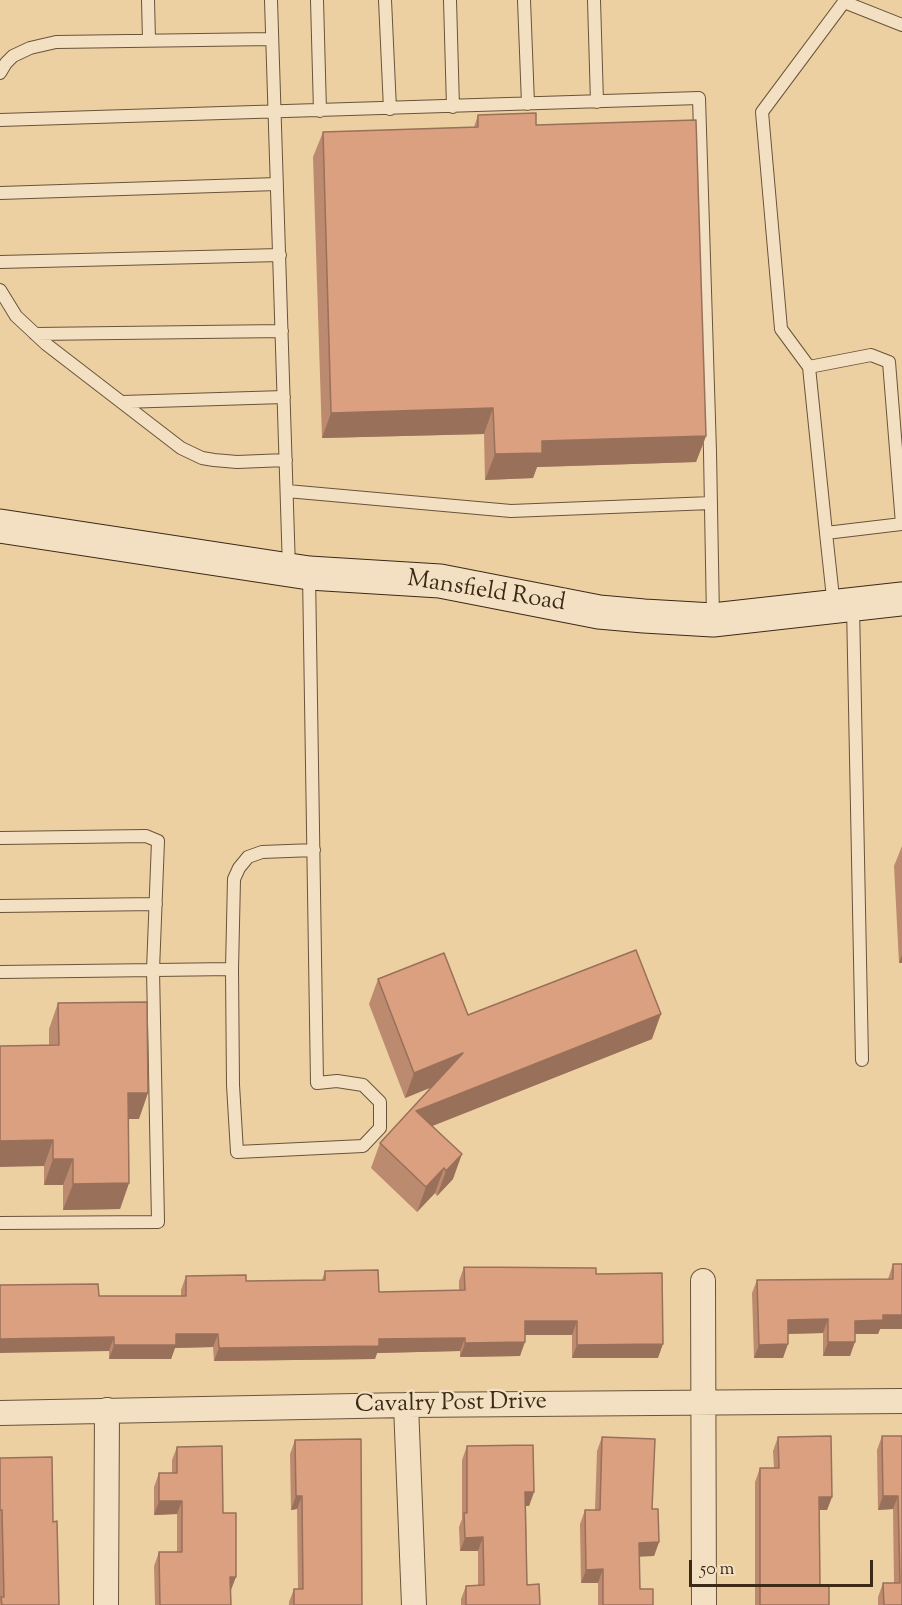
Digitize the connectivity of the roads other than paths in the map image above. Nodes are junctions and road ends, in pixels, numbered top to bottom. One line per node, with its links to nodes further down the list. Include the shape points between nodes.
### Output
1 (148, 0): 10 (lane)
2 (271, 0): 9 (lane)
3 (318, 0): 16 (lane)
4 (386, 0): 15 (lane)
5 (450, 0): 14 (lane)
6 (524, 0): 13 (lane)
7 (594, 0): 12 (lane)
8 (902, 25): 28 (lane, via 844,2 762,112 781,329)
9 (272, 39): 10 (lane); 17 (lane)
10 (149, 40): 11 (lane, via 56,42 13,56)
11 (0, 73)
12 (597, 102): 13 (lane); 33 (lane, via 699,98)
13 (528, 104): 14 (lane)
14 (453, 107): 15 (lane)
15 (390, 109): 16 (lane)
16 (320, 111): 17 (lane)
17 (275, 112): 18 (lane); 19 (lane)
18 (0, 120)
19 (278, 184): 20 (lane); 21 (lane)
20 (0, 193)
21 (280, 255): 22 (lane); 24 (lane)
22 (0, 262)
23 (0, 291): 25 (lane, via 16,316)
24 (282, 331): 25 (lane); 29 (lane)
25 (35, 334): 30 (lane)
26 (902, 360): 27 (lane)
27 (889, 362): 28 (lane, via 871,355); 34 (lane)
28 (809, 367): 36 (lane)
29 (284, 397): 30 (lane); 31 (lane)
30 (122, 402): 31 (lane, via 181,448 202,458 237,462)
31 (286, 460): 32 (lane)
32 (287, 491): 33 (lane, via 511,511); 37 (lane)
33 (711, 503): 40 (lane)
34 (902, 524): 36 (lane)
35 (0, 526): 37 (street, Mansfield Road)
36 (826, 533): 39 (lane)
37 (299, 572): 40 (street, Mansfield Road, via 440,581 599,612); 42 (lane)
38 (902, 599): 39 (street, Mansfield Road)
39 (844, 606): 40 (street, Mansfield Road); 48 (lane)
40 (713, 620)
41 (0, 838): 43 (lane, via 146,836 158,841)
42 (314, 850): 45 (lane, via 262,852 248,857 239,868 234,879); 45 (lane, via 317,1083 363,1085 380,1102 380,1128 363,1146 237,1152 232,1084)
43 (156, 904): 44 (lane); 46 (lane)
44 (0, 906)
45 (232, 969): 46 (lane)
46 (153, 970): 47 (lane); 49 (lane, via 158,1222)
47 (0, 972)
48 (862, 1060)
49 (0, 1223)
50 (703, 1281): 52 (street)
51 (902, 1401): 52 (street, Cavalry Post Drive)
52 (703, 1402): 53 (street, Cavalry Post Drive); 58 (street)
53 (406, 1405): 54 (street, Cavalry Post Drive); 57 (street)
54 (107, 1410): 55 (street, Cavalry Post Drive); 56 (street)
55 (0, 1413)
56 (106, 1605)
57 (414, 1605)
58 (704, 1605)

